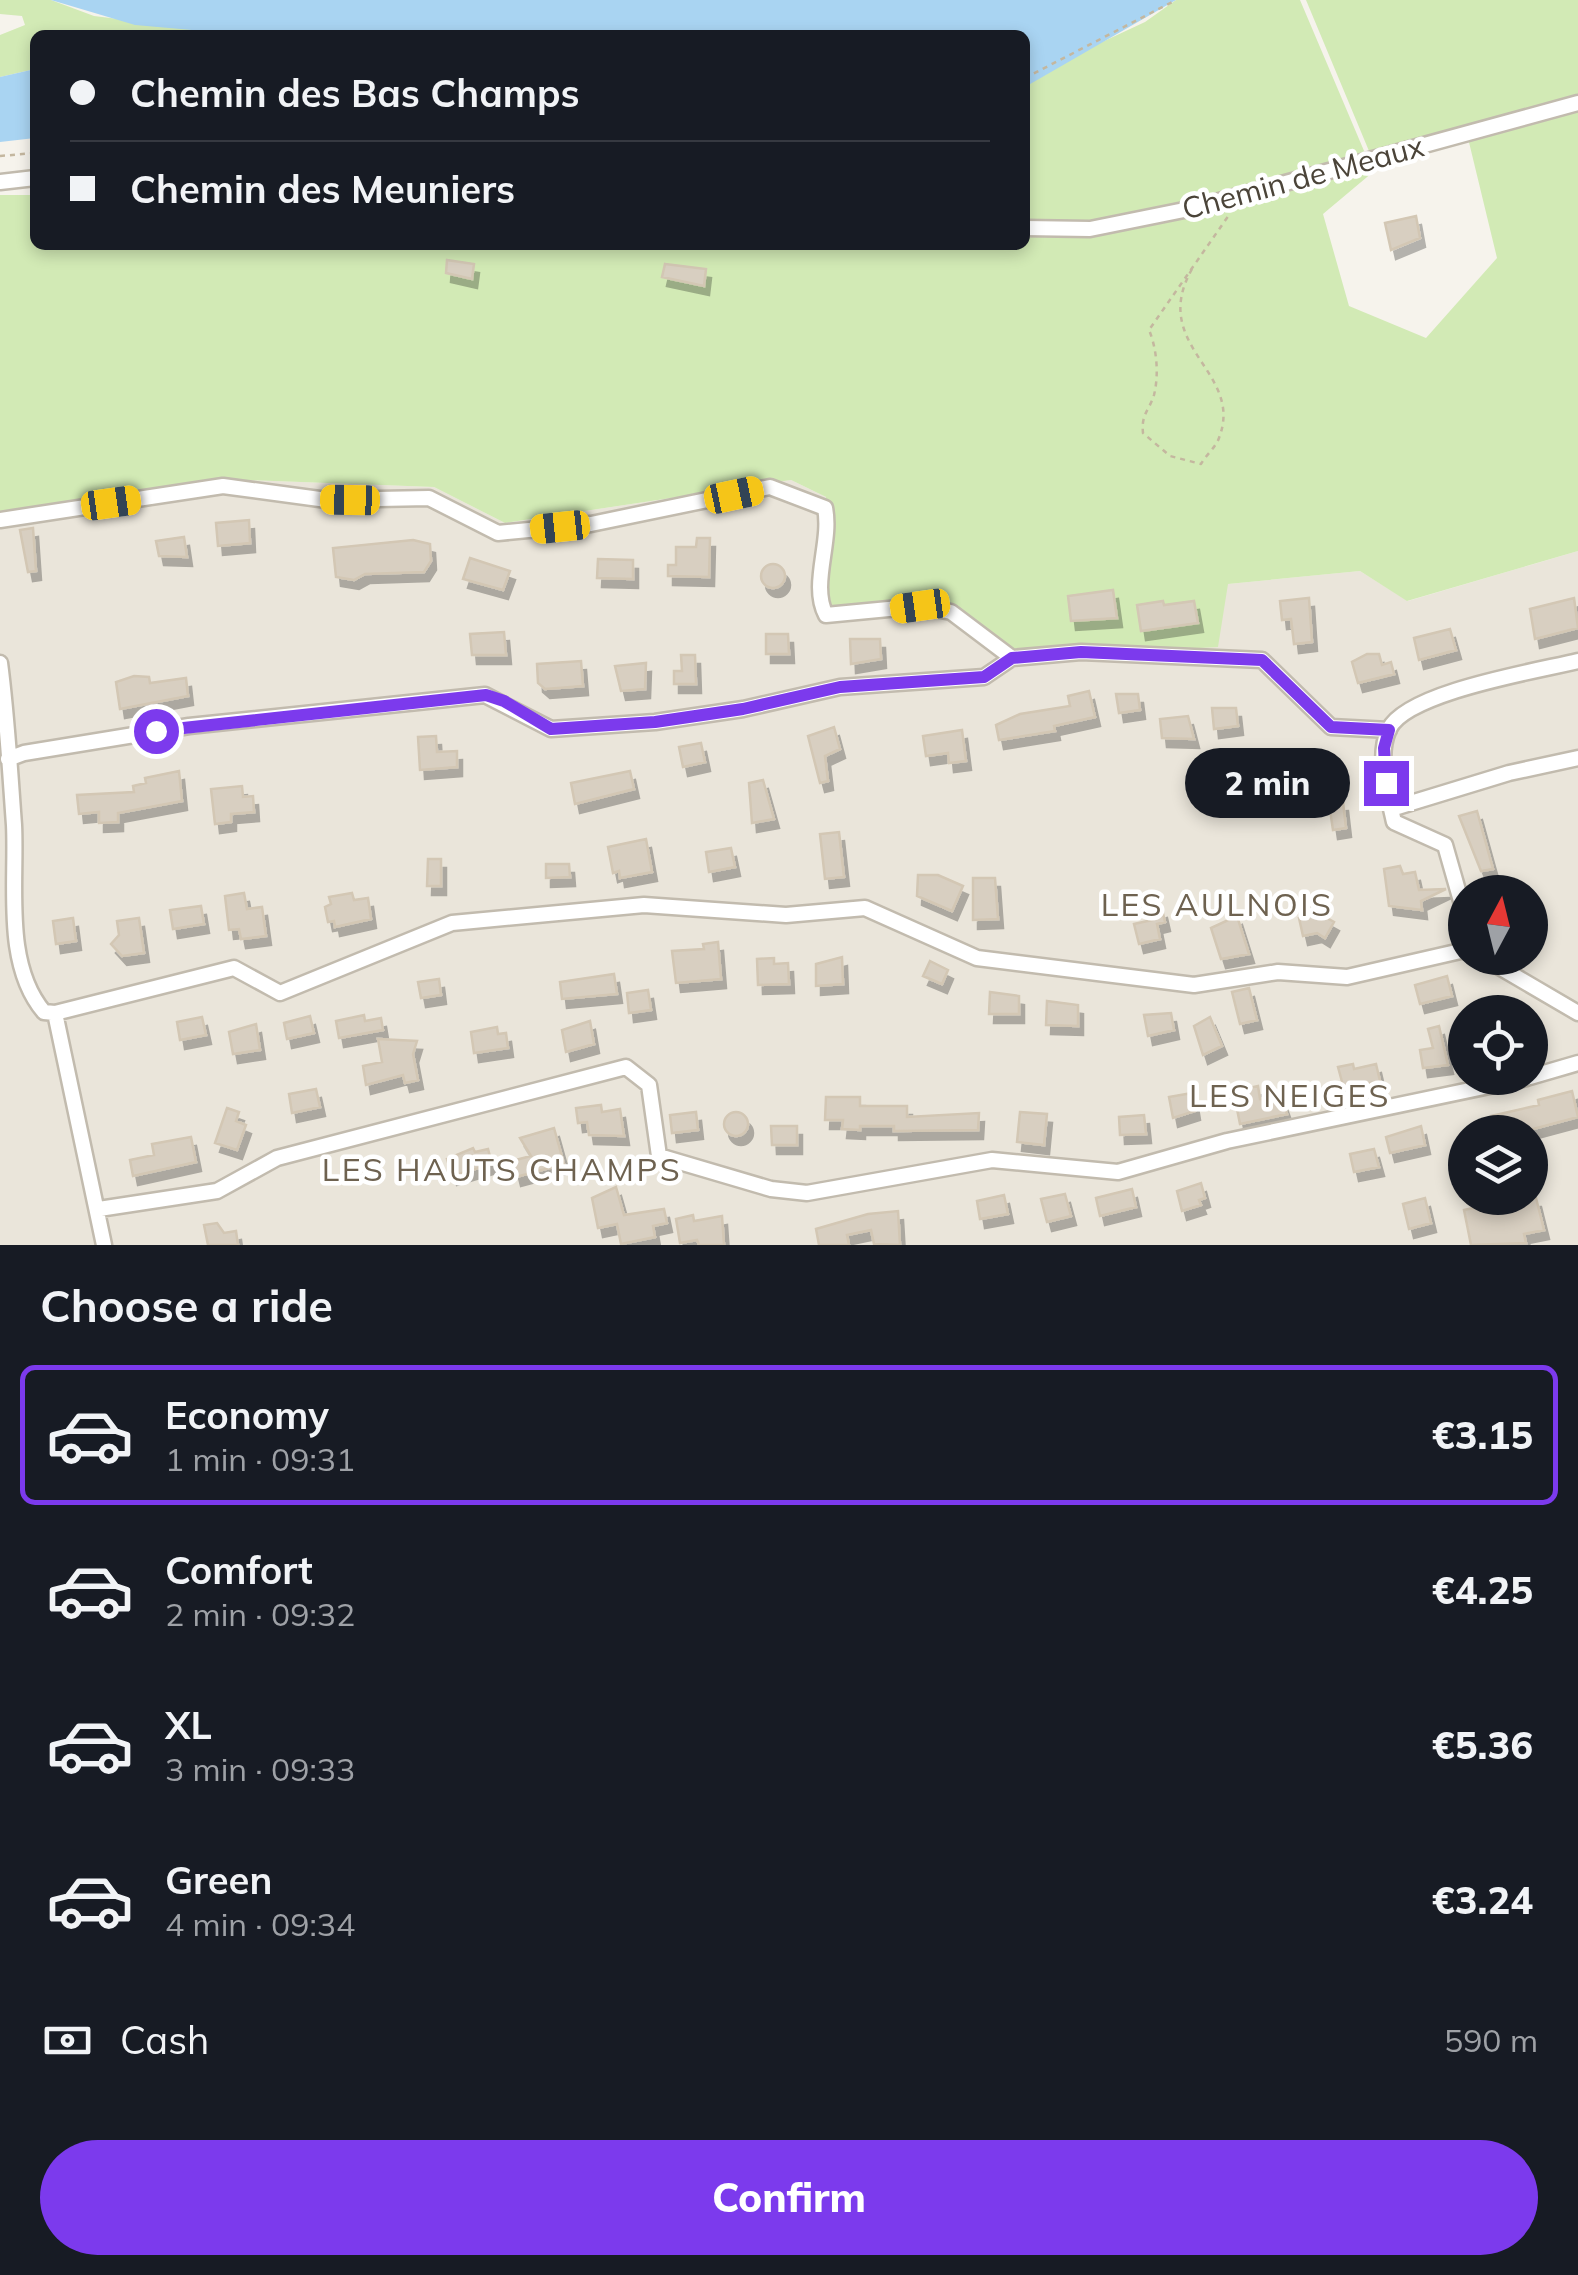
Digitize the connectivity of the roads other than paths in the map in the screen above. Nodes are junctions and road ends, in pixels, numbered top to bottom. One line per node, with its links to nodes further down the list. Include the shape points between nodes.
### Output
1 (1578, 103): 4 (street, Chemin de Meaux, via 1239,196 1090,229)
2 (30, 179): 3 (street)
3 (0, 182)
4 (1030, 228)
5 (0, 520): 6 (street, via 222,486 326,500 429,498 498,533 591,524 770,487 825,508 829,529 819,601 826,615 920,606 951,612)
6 (1012, 658): 9 (street, via 1081,652 1262,660 1331,727); 11 (street, via 984,677 840,687 655,722 551,729 486,695 190,726)
7 (1578, 661): 9 (street, via 1412,706)
8 (0, 663): 11 (street)
9 (1389, 730): 12 (street, via 1384,748)
10 (1578, 758): 12 (street)
11 (8, 759): 16 (street, via 12,898 21,954 30,996 44,1012)
12 (1392, 809): 13 (street, via 1394,822 1444,845)
13 (1453, 875)
14 (1448, 954): 16 (street, via 1347,977 1278,972 1194,985 977,958 866,908 786,915 644,904 452,923 280,993 234,968)
15 (1513, 975): 17 (street)
16 (55, 1013): 21 (street, via 90,1192)
17 (1578, 1013)
18 (1578, 1063): 19 (street)
19 (1548, 1071)
20 (1448, 1094): 21 (street, via 1227,1141 1118,1172 992,1160 807,1193 772,1190 658,1156 650,1085 626,1067 277,1158 217,1191)
21 (99, 1209): 22 (street)
22 (104, 1245)

